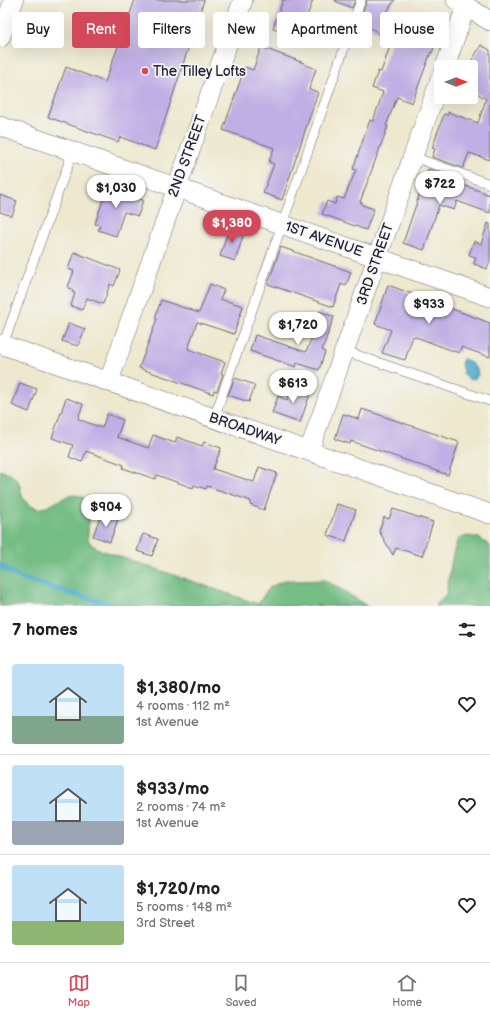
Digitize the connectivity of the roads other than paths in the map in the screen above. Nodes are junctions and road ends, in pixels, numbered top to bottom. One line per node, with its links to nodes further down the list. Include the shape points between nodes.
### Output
1 (14, 0): 6 (street)
2 (243, 0): 13 (street, 2ND STREET)
3 (360, 0): 14 (lane)
4 (461, 3): 5 (street); 7 (street)
5 (490, 21)
6 (0, 38)
7 (447, 60)
8 (434, 97): 11 (street, 3RD STREET)
9 (0, 126): 10 (street, 1ST AVENUE)
10 (73, 151): 13 (street, 1ST AVENUE); 17 (lane)
11 (413, 157): 12 (lane); 15 (street, 3RD STREET)
12 (490, 184)
13 (176, 187): 14 (street, 1ST AVENUE); 19 (street, 2ND STREET)
14 (282, 224): 15 (street, 1ST AVENUE); 21 (lane)
15 (378, 257): 16 (street, 1ST AVENUE); 18 (street, 3RD STREET)
16 (490, 296)
17 (1, 344): 19 (street, BROADWAY)
18 (345, 351): 20 (lane); 22 (street, 3RD STREET)
19 (108, 381): 21 (street, BROADWAY)
20 (490, 401)
21 (214, 418): 22 (street, BROADWAY)
22 (309, 451): 23 (street, BROADWAY)
23 (490, 514)

